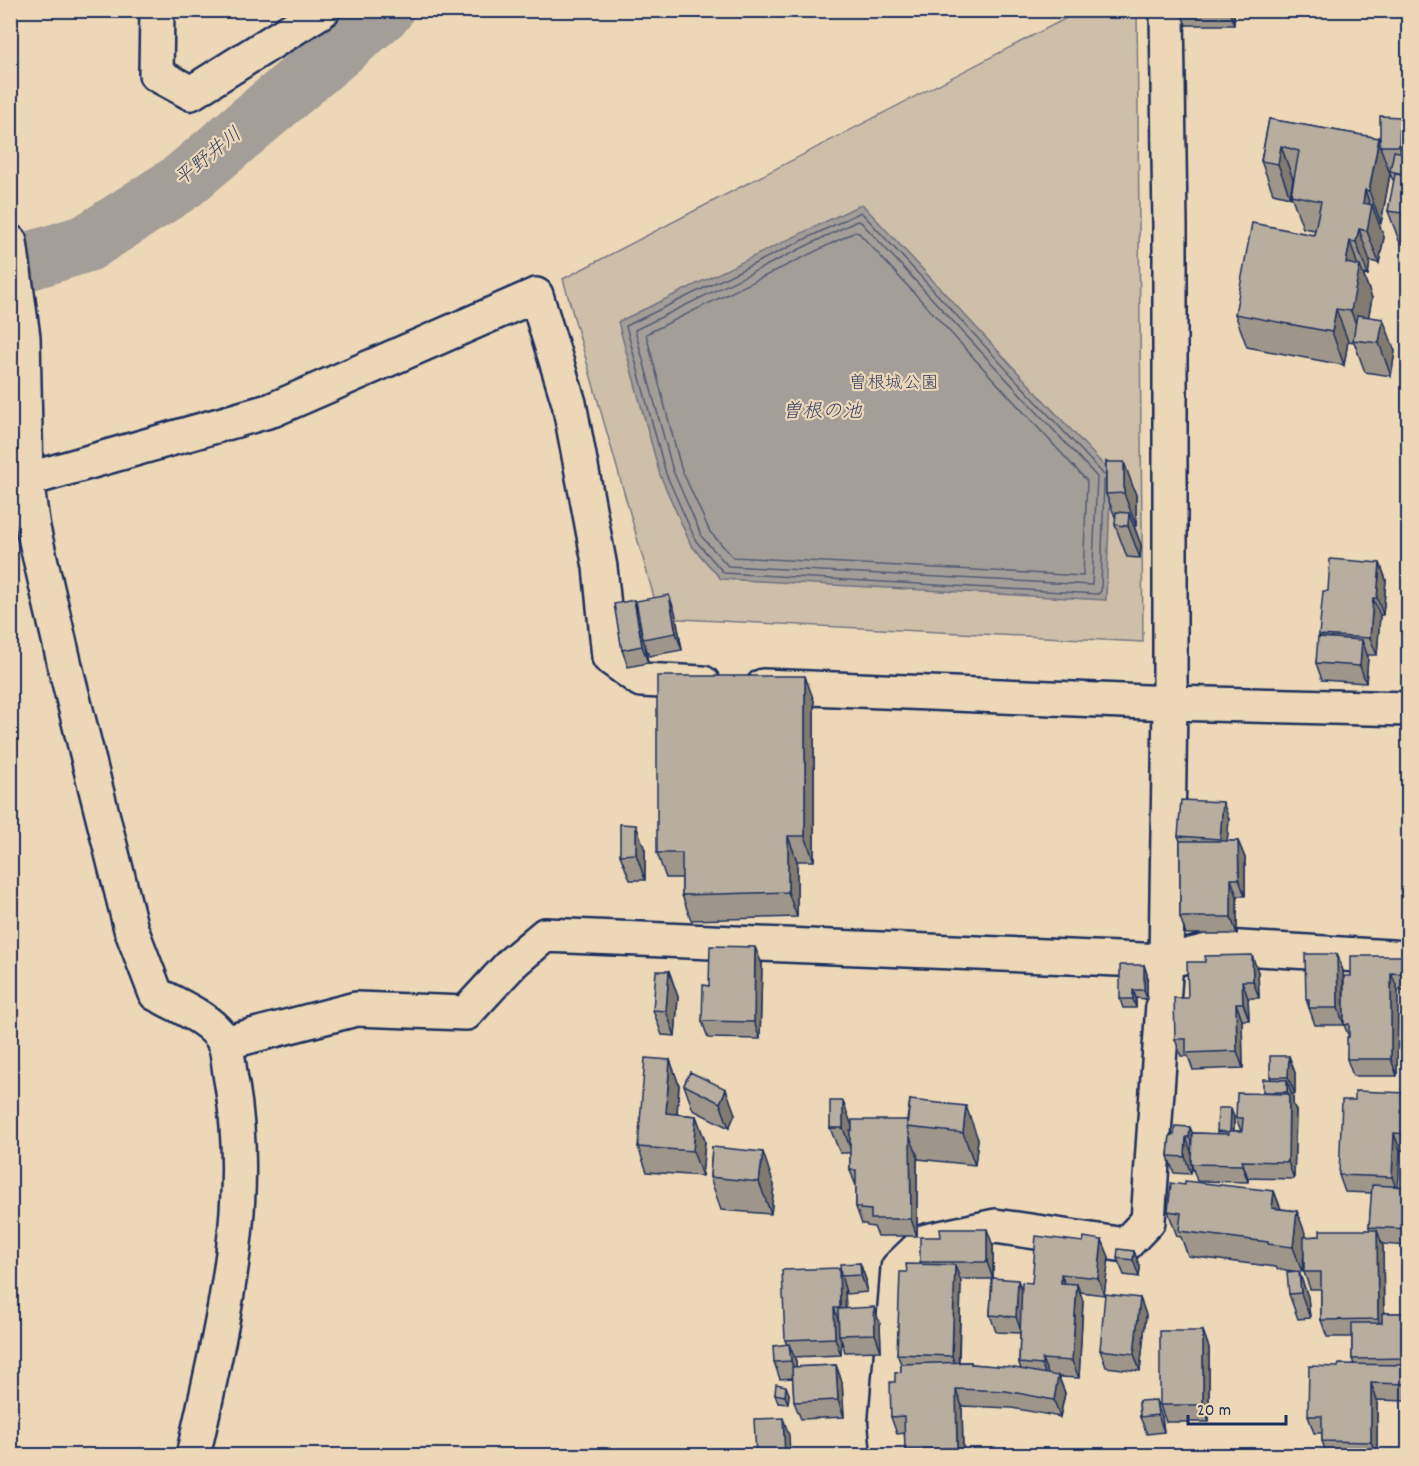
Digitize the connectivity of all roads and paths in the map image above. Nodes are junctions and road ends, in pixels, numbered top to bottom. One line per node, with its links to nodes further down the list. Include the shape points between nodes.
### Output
1 (157, 10): 2 (street, via 156,74 191,93)
2 (323, 10)
3 (1167, 10): 7 (street)
4 (10, 242): 5 (street)
5 (19, 357): 6 (street)
6 (18, 481): 7 (street, via 272,410 536,295 569,404 600,567 609,657 641,680); 11 (street, via 33,528 131,929 156,994 203,1018)
7 (1170, 703): 8 (street); 10 (street)
8 (1408, 709)
9 (1408, 958): 10 (street, via 1224,947)
10 (1166, 961): 11 (street, via 545,935 513,962 466,1013 356,1009); 13 (street, via 1148,1221 1125,1245 995,1226 926,1241 898,1268 886,1422)
11 (224, 1043): 12 (street, via 237,1114 238,1214 224,1318)
12 (193, 1455)
13 (889, 1455)

